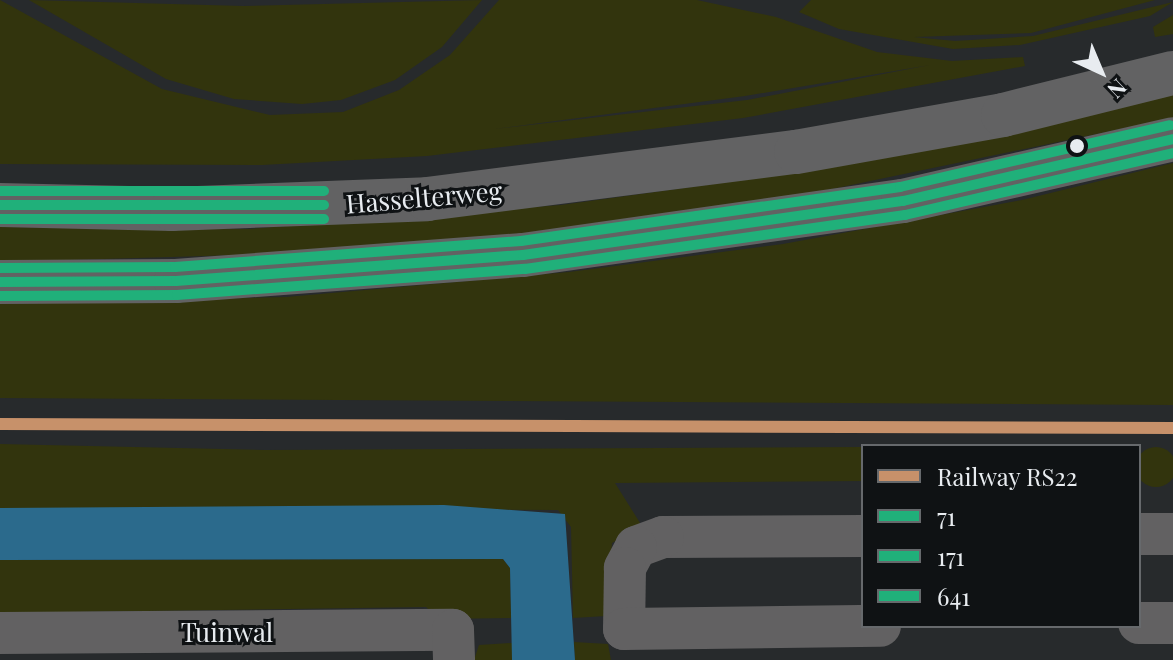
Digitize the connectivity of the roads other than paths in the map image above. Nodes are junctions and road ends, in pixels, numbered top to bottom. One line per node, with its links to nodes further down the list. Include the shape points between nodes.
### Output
1 (1173, 73): 3 (main road, Hasselterweg, via 1003,115 796,152 427,199 172,209)
2 (1173, 139): 4 (main road, via 903,201 538,254 176,281)
3 (0, 205)
4 (0, 282)
5 (1141, 534): 6 (street)
6 (1173, 534)
7 (861, 536): 10 (street, via 663,537 636,547 625,568 624,629)
8 (1141, 623): 9 (street)
9 (1173, 623)
10 (861, 626)
11 (0, 633): 12 (street, Tuinwal)
12 (454, 645)

